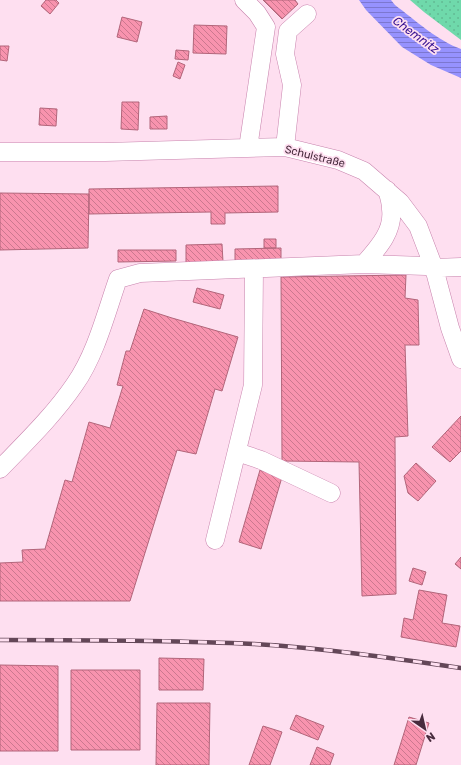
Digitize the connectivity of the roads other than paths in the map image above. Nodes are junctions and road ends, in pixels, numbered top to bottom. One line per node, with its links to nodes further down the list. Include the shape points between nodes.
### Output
1 (244, 0): 4 (street, via 266,27)
2 (307, 14): 3 (street, via 288,31 285,54 292,86)
3 (285, 147): 4 (street, Schulstraße); 6 (street, Schulstraße, via 345,163 364,171)
4 (248, 148): 5 (street, Schulstraße)
5 (0, 152)
6 (387, 190): 7 (street, via 392,210 389,230); 9 (street, Schulstraße, via 400,202 418,226)
7 (364, 264): 9 (street); 10 (street)
8 (461, 267): 9 (street)
9 (434, 268): 11 (street, Schulstraße)
10 (254, 269): 12 (street, via 252,386); 13 (street, via 140,273 118,279 94,350 76,383 49,417)
11 (461, 359)
12 (237, 452): 14 (street, via 261,460); 15 (street)
13 (0, 469)
14 (330, 493)
15 (215, 540)

